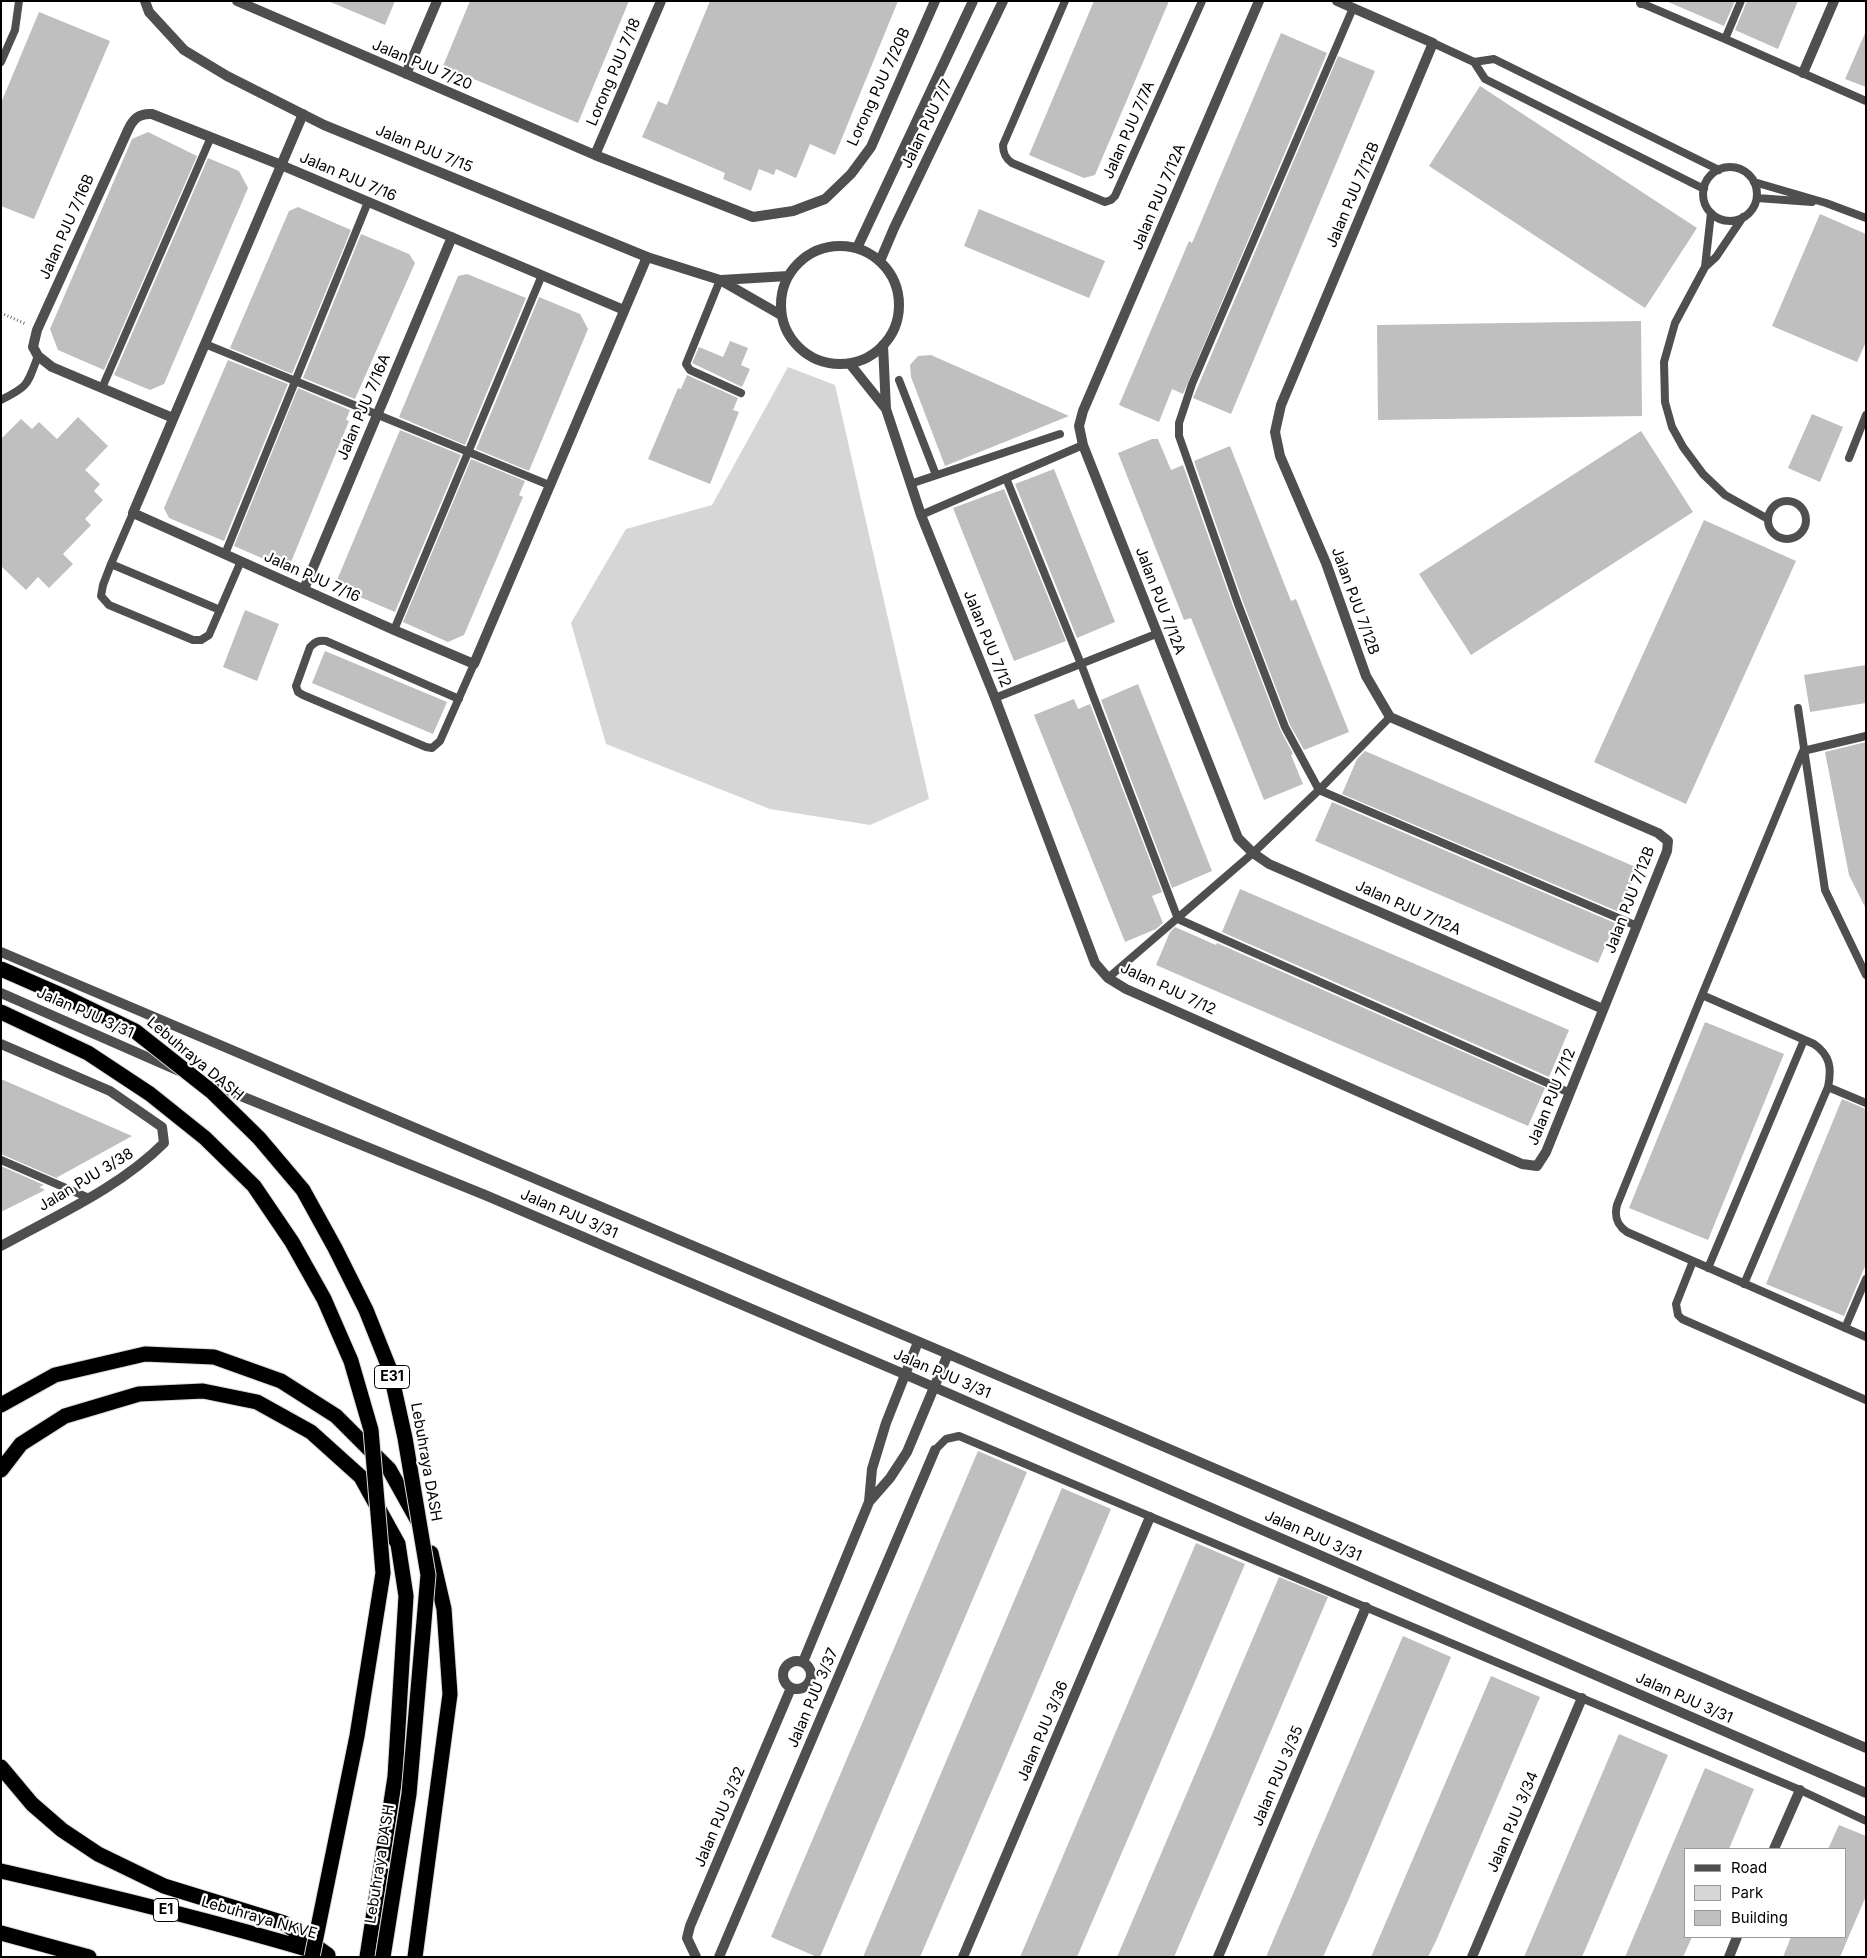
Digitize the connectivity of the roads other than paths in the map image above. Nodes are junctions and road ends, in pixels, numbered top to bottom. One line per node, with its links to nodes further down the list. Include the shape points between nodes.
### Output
1 (19, 1): 19 (lane, via 15,30)
2 (145, 1): 24 (street, Jalan PJU 7/15, via 149,12 184,50 227,76)
3 (237, 1): 22 (street, Jalan PJU 7/20)
4 (437, 1): 22 (street)
5 (661, 1): 26 (street, Lorong PJU 7/18)
6 (935, 1): 26 (street, Lorong PJU 7/20B, via 871,147 850,174 824,199 793,211 753,217)
7 (973, 1): 38 (street, Jalan PJU 7/7)
8 (1003, 1): 40 (street, Jalan PJU 7/7)
9 (1065, 1): 10 (lane, Jalan PJU 7/7A, via 1003,152 1012,163 1106,202 1115,196)
10 (1202, 1)
11 (1259, 1): 61 (street, Jalan PJU 7/12A, via 1083,411 1079,426)
12 (1337, 1): 16 (street)
13 (1741, 1): 17 (lane)
14 (1834, 1): 21 (street)
15 (1641, 2): 17 (lane)
16 (1353, 8): 18 (street); 86 (lane, via 1192,384 1179,423 1179,436 1261,666 1285,727)
17 (1725, 39): 21 (lane)
18 (1433, 43): 20 (lane); 83 (street, Jalan PJU 7/12B, via 1281,406 1276,432 1280,456 1326,563 1366,676)
19 (1, 62)
20 (1474, 62): 28 (lane, via 1494,59); 30 (lane, via 1485,80)
21 (1803, 73): 23 (lane)
22 (406, 74): 26 (street, Jalan PJU 7/20)
23 (1866, 101)
24 (303, 114): 27 (street, Jalan PJU 7/16); 39 (street, Jalan PJU 7/15)
25 (211, 137): 27 (street, Jalan PJU 7/16B); 49 (street, Jalan PJU 7/16B, via 152,114 143,114 132,122 35,336 33,347); 53 (lane)
26 (595, 155)
27 (281, 165): 32 (street, Jalan PJU 7/16); 47 (street, Jalan PJU 7/16)
28 (1718, 170): 29 (lane, via 1735,167); 30 (lane)
29 (1754, 182): 31 (lane); 33 (lane)
30 (1704, 190): 34 (lane, via 1707,206)
31 (1757, 198): 33 (lane); 35 (lane)
32 (368, 202): 37 (street, Jalan PJU 7/16); 52 (lane)
33 (1826, 203): 36 (lane)
34 (1712, 212): 35 (lane, via 1726,220); 41 (lane)
35 (1743, 217): 41 (lane, via 1716,257)
36 (1866, 218)
37 (452, 237): 42 (street, Jalan PJU 7/16); 57 (street, Jalan PJU 7/16A)
38 (857, 248): 40 (street); 43 (street, via 837,246 818,250 801,261)
39 (647, 257): 44 (street, Jalan PJU 7/15); 45 (street)
40 (880, 261): 48 (street, via 898,293 898,312 893,330)
41 (1705, 267): 70 (lane, via 1675,323 1664,362 1665,402 1672,427 1703,474 1725,496)
42 (542, 275): 45 (street, Jalan PJU 7/16); 62 (lane)
43 (788, 276): 44 (street, Jalan PJU 7/15); 46 (street, via 781,295)
44 (720, 280): 46 (street, Jalan PJU 7/15); 54 (lane, via 686,364 690,370)
45 (624, 310): 67 (street)
46 (781, 315): 50 (street, via 787,333 806,354 832,364)
47 (205, 344): 52 (lane); 59 (street, Jalan PJU 7/16)
48 (883, 345): 50 (street, via 868,357); 56 (street, Jalan PJU 7/12)
49 (38, 356): 53 (street, via 52,367); 55 (lane, via 27,384)
50 (850, 364): 56 (street, Jalan PJU 7/12)
51 (899, 380): 64 (lane)
52 (295, 381): 57 (lane); 71 (lane)
53 (102, 388): 59 (street)
54 (741, 393)
55 (1, 400)
56 (886, 409): 66 (street, Jalan PJU 7/12)
57 (378, 415): 62 (lane); 74 (street, Jalan PJU 7/16A)
58 (1866, 415): 63 (lane)
59 (174, 418): 68 (street, Jalan PJU 7/16)
60 (1060, 434): 64 (lane)
61 (1083, 445): 65 (lane); 77 (street, Jalan PJU 7/12A)
62 (468, 452): 67 (lane); 76 (lane)
63 (1849, 458)
64 (936, 475): 66 (lane)
65 (1006, 478): 69 (lane); 79 (lane)
66 (910, 484): 69 (street, Jalan PJU 7/12)
67 (549, 485): 78 (street)
68 (133, 513): 71 (street, Jalan PJU 7/16); 73 (lane)
69 (921, 515): 81 (street, Jalan PJU 7/12)
70 (1768, 519): 70 (lane, via 1774,506 1788,501 1801,507 1806,521 1800,534 1786,539 1773,533)
71 (225, 554): 72 (street, Jalan PJU 7/16)
72 (241, 561): 74 (street, Jalan PJU 7/16); 75 (lane)
73 (111, 564): 75 (lane); 75 (lane, via 101,596 109,605 193,640 209,635)
74 (304, 589): 76 (street, Jalan PJU 7/16)
75 (220, 610)
76 (394, 630): 78 (street, Jalan PJU 7/16)
77 (1156, 634): 79 (lane); 87 (street, Jalan PJU 7/12A, via 1238,838)
78 (474, 664): 80 (lane)
79 (1081, 664): 81 (lane); 88 (lane)
80 (459, 698): 80 (lane, via 320,640 310,648 296,686 303,695 432,748 440,741)
81 (995, 698): 93 (street, Jalan PJU 7/12, via 1095,963)
82 (1798, 708): 85 (lane)
83 (1390, 717): 86 (lane); 89 (street, Jalan PJU 7/12B, via 1658,833 1668,841 1668,851)
84 (1866, 736): 85 (lane)
85 (1803, 751): 92 (lane, via 1824,890); 95 (lane)
86 (1319, 790): 87 (lane); 89 (lane)
87 (1253, 853): 88 (lane); 96 (street, Jalan PJU 7/12A, via 1278,868)
88 (1178, 919): 93 (lane); 101 (lane)
89 (1637, 926): 96 (street, Jalan PJU 7/12B)
90 (1, 952): 112 (street, Jalan PJU 3/31)
91 (1, 969): 139 (highway, Lebuhraya DASH / E31, bridge, via 135,1031 211,1091 259,1138 303,1190 366,1310 390,1370 428,1575 409,1794)
92 (1866, 975)
93 (1108, 978): 101 (street, Jalan PJU 7/12, via 1126,989 1522,1164 1537,1166)
94 (1, 993): 114 (street, Jalan PJU 3/31, via 164,1065 485,1195)
95 (1702, 995): 98 (lane); 106 (lane, via 1615,1214 1620,1228)
96 (1603, 1009): 101 (street, Jalan PJU 7/12)
97 (1, 1012): 137 (highway, E31, bridge, via 88,1053 157,1100 205,1138 254,1186 292,1242 324,1299 351,1361 371,1430 383,1573 357,1736)
98 (1804, 1040): 100 (lane, via 1822,1050 1828,1058 1831,1069); 107 (lane)
99 (1, 1044): 104 (street, Jalan PJU 3/38, via 110,1091 162,1127 164,1143 144,1163)
100 (1828, 1087): 102 (lane); 109 (lane)
101 (1570, 1093)
102 (1866, 1103)
103 (1, 1160): 104 (lane)
104 (89, 1198): 105 (street, Jalan PJU 3/38)
105 (1, 1246)
106 (1694, 1261): 107 (lane); 116 (lane, via 1676,1304 1682,1319)
107 (1708, 1268): 109 (lane)
108 (1866, 1279): 110 (lane)
109 (1744, 1284): 110 (lane)
110 (1845, 1328): 111 (lane)
111 (1866, 1337)
112 (918, 1342): 113 (street, Jalan PJU 3/31); 114 (street)
113 (948, 1354): 115 (street); 126 (street, Jalan PJU 3/31)
114 (904, 1374): 115 (street, Jalan PJU 3/31); 120 (street, via 872,1469)
115 (935, 1388): 120 (street, via 907,1452); 129 (street, Jalan PJU 3/31)
116 (1866, 1400)
117 (1, 1406): 140 (highway, via 55,1375 145,1354 214,1357 281,1381 336,1416 389,1469 426,1536 444,1609 450,1694)
118 (935, 1450): 121 (lane, via 946,1439 959,1436); 142 (street, Jalan PJU 3/37)
119 (1, 1470): 138 (highway, via 21,1444 65,1416 139,1394 203,1391 258,1402 311,1432 361,1477 398,1544 406,1596 395,1777)
120 (869, 1502): 123 (street)
121 (1150, 1517): 122 (lane); 143 (street, Jalan PJU 3/36)
122 (1366, 1607): 125 (lane); 144 (street, Jalan PJU 3/35)
123 (803, 1662): 124 (street, via 793,1661 785,1667 784,1681); 124 (street, via 810,1667 812,1677 800,1689)
124 (791, 1688): 141 (street, Jalan PJU 3/32, via 690,1926 687,1938)
125 (1582, 1698): 128 (lane); 145 (street, Jalan PJU 3/34)
126 (1866, 1748)
127 (1, 1767): 135 (highway, via 32,1804 62,1830 98,1854 164,1886 284,1923)
128 (1800, 1790): 130 (lane); 131 (street)
129 (1866, 1793)
130 (1866, 1821)
131 (1774, 1848)
132 (1, 1871): 135 (highway, Lebuhraya NKVE / E1, via 228,1926)
133 (1, 1933): 136 (highway)
134 (1738, 1938): 146 (street)
135 (331, 1956)
136 (89, 1957)
137 (312, 1957)
138 (367, 1957)
139 (383, 1957)
140 (415, 1957)
141 (696, 1957)
142 (719, 1957)
143 (964, 1957)
144 (1218, 1957)
145 (1472, 1957)
146 (1729, 1957)

